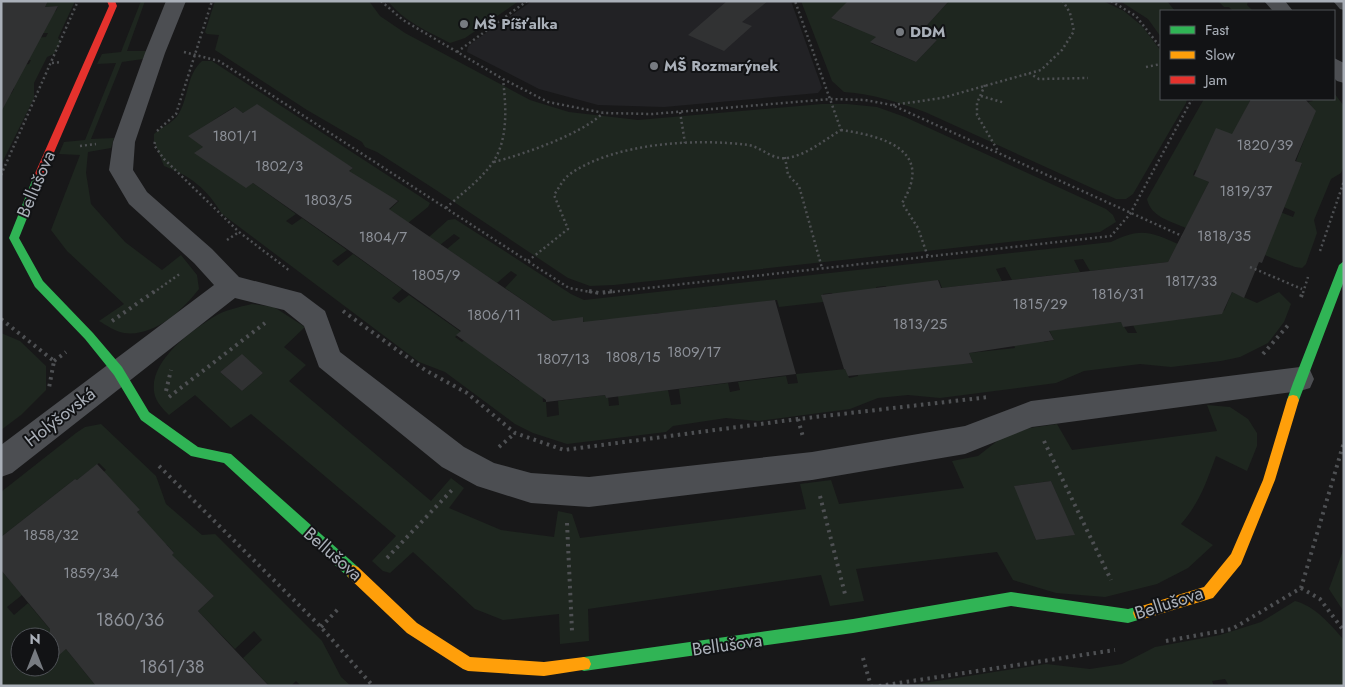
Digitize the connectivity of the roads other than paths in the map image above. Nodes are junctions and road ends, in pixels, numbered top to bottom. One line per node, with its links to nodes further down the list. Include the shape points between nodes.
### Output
1 (111, 1): 7 (street, Bellušova, via 113,6 14,238 39,284)
2 (176, 1): 6 (street, via 124,142 121,170 138,198 203,256)
3 (1339, 1): 4 (lane)
4 (1344, 6)
5 (1344, 265): 8 (street, Bellušova)
6 (231, 286): 7 (street); 8 (street, via 292,301 314,319 329,359 453,457 488,476 531,488 566,492 620,489 812,466 965,440 1031,414)
7 (118, 371): 8 (street, Bellušova, via 145,416 195,452 227,458 412,628 468,664 544,670 853,626 1010,599 1128,616 1208,592 1236,558 1269,480); 9 (street, Holýšovská)
8 (1300, 379)
9 (1, 463)

